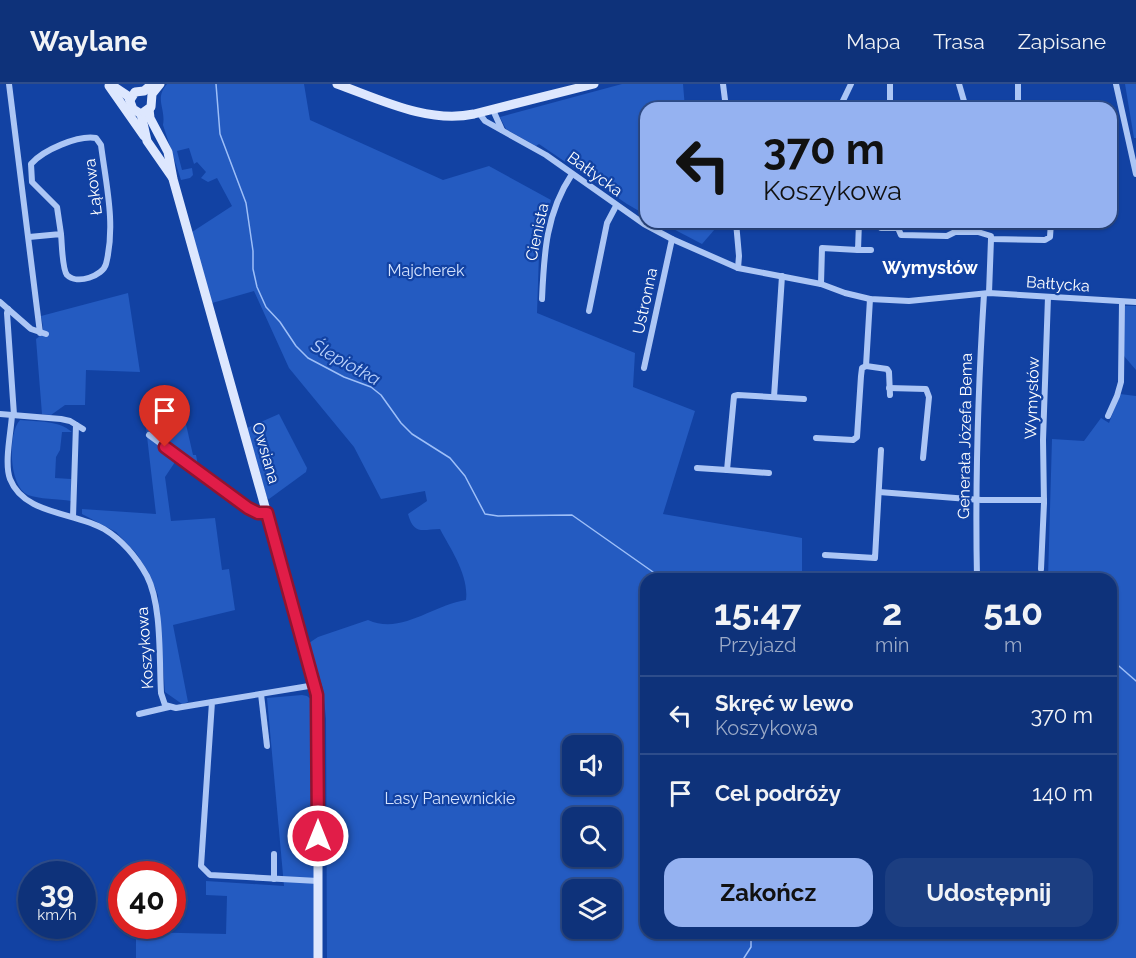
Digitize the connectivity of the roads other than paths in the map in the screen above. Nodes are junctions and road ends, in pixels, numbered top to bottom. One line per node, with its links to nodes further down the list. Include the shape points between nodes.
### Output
1 (9, 84): 38 (street)
2 (109, 84): 16 (street); 26 (street)
3 (120, 84): 14 (street)
4 (152, 84): 14 (street)
5 (160, 84): 15 (street)
6 (337, 84): 24 (street, via 427,114 456,117)
7 (594, 84): 22 (street)
8 (723, 84): 17 (street)
9 (851, 84): 18 (street)
10 (890, 84): 19 (street)
11 (959, 84): 20 (street)
12 (1018, 84): 21 (street)
13 (1116, 84): 29 (street)
14 (140, 91): 15 (street); 16 (street)
15 (152, 98): 23 (street, via 152,104)
16 (130, 100): 23 (street, via 133,109)
17 (725, 102)
18 (842, 102)
19 (890, 102)
20 (964, 102)
21 (1018, 102)
22 (493, 110): 24 (street); 25 (street)
23 (144, 111): 26 (street, Owsiana); 27 (street, Owsiana, via 166,146)
24 (479, 113): 25 (street, Bałtycka, via 483,120)
25 (502, 131): 28 (street, Bałtycka, via 534,147)
26 (147, 141): 27 (street, Owsiana)
27 (166, 162): 76 (street, Owsiana)
28 (572, 174): 30 (street, Bałtycka); 48 (street, Cienista, via 551,217 543,255)
29 (1136, 174)
30 (616, 206): 31 (street, Bałtycka); 54 (street, via 607,223)
31 (640, 220)
32 (653, 228): 39 (street, Bałtycka)
33 (737, 228): 43 (street)
34 (859, 228): 41 (street)
35 (881, 228): 40 (street, via 898,228 901,235 986,232)
36 (1051, 228): 40 (street, via 1050,237 1045,240)
37 (61, 234): 37 (street, Łąkowa, via 68,276 78,279 102,272 111,226 101,145 96,138 73,140 31,164 32,182 57,207); 38 (street)
38 (29, 237): 53 (street, via 43,333 31,329)
39 (672, 239): 43 (street, Bałtycka); 57 (street, Ustronna)
40 (991, 239): 46 (street, Generała Józefa Bema)
41 (858, 250): 42 (street); 45 (street, via 822,248)
42 (871, 250)
43 (738, 267): 44 (street, Bałtycka)
44 (782, 276): 45 (street, Bałtycka); 59 (street)
45 (821, 284): 49 (street, Bałtycka)
46 (986, 294): 47 (street, Bałtycka); 49 (street, Bałtycka); 74 (street, Generała Józefa Bema, via 978,383)
47 (1048, 297): 51 (street, Bałtycka); 75 (street, Wymysłów)
48 (542, 299)
49 (870, 299): 56 (street)
50 (0, 302): 53 (street)
51 (1122, 302): 52 (street, Bałtycka); 63 (street, via 1120,382)
52 (1136, 302)
53 (8, 309): 62 (street, Koszykowa)
54 (589, 311)
55 (890, 362): 58 (street)
56 (866, 366): 58 (street); 67 (street, via 862,368 857,437)
57 (644, 368)
58 (889, 372): 69 (street, via 889,391 926,389)
59 (774, 397): 60 (street); 71 (street, via 734,396)
60 (804, 399)
61 (0, 414): 62 (street)
62 (13, 415): 64 (street, via 61,419); 77 (street, Koszykowa, via 8,467 13,484 34,504)
63 (1108, 416)
64 (76, 425): 65 (street); 77 (street)
65 (83, 429)
66 (149, 435): 76 (street, via 248,508)
67 (816, 438)
68 (881, 450): 73 (street)
69 (923, 458)
70 (697, 468): 71 (street)
71 (727, 470): 72 (street)
72 (769, 473)
73 (879, 492): 74 (street); 78 (street, via 875,558)
74 (976, 498): 75 (street); 80 (street, Generała Józefa Bema)
75 (1044, 500): 79 (street, Wymysłów)
76 (267, 513): 81 (street, Owsiana)
77 (72, 517): 84 (street, Koszykowa, via 94,524 116,538 148,578 157,610 161,696)
78 (825, 555)
79 (1041, 569)
80 (977, 573)
81 (315, 686): 82 (street); 89 (street, Owsiana)
82 (261, 694): 83 (street); 86 (street)
83 (212, 702): 84 (street); 88 (street, via 201,866 210,874)
84 (167, 706): 85 (street)
85 (138, 714)
86 (267, 746)
87 (274, 855): 88 (street)
88 (274, 879): 89 (street)
89 (318, 881): 90 (street, Owsiana)
90 (318, 958)

